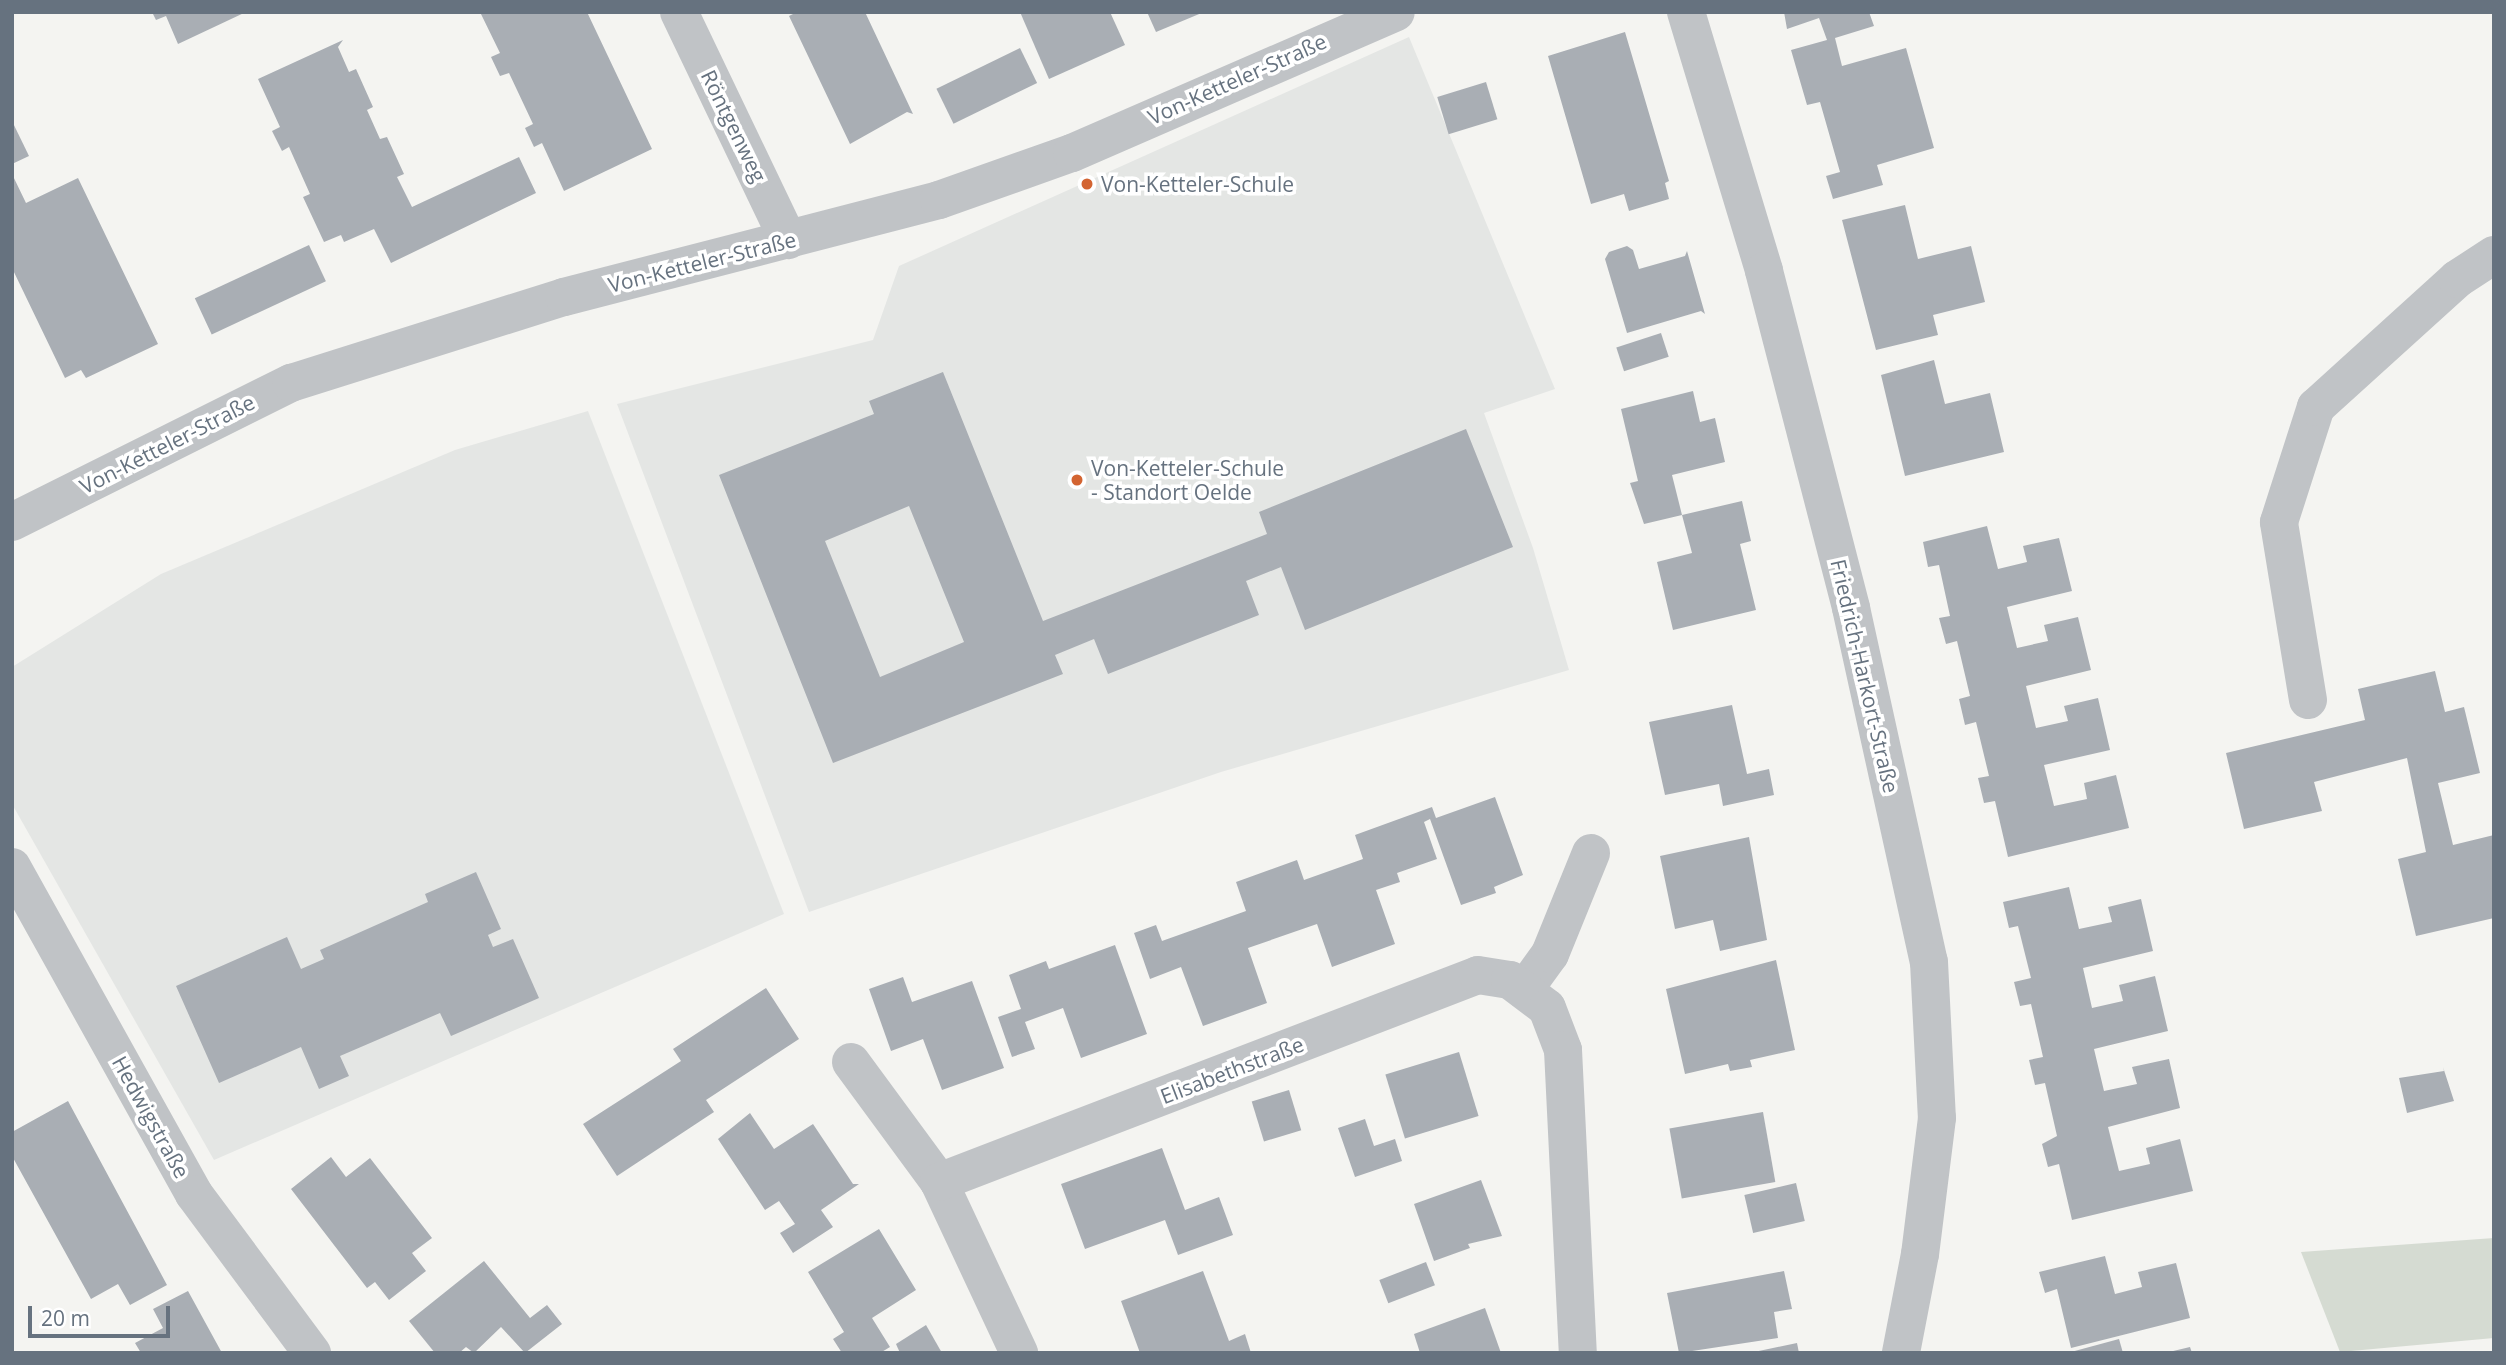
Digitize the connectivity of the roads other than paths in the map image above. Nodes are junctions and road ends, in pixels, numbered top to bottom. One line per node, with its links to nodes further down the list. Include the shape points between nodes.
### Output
1 (1396, 12): 4 (street, Von-Ketteler-Straße, via 1072,153 939,200)
2 (1686, 12): 16 (street, Friedrich-Harkort-Straße, via 1763,271 1851,608 1929,962 1937,1118 1920,1254)
3 (680, 13): 4 (street, Röntgenweg)
4 (788, 240): 6 (street, Von-Ketteler-Straße, via 564,296 290,383)
5 (2494, 255): 7 (street, via 2457,279 2316,407 2278,522)
6 (12, 522)
7 (2308, 700)
8 (1591, 853): 10 (street, via 1550,954)
9 (12, 867): 13 (street, Hedwigstraße, via 194,1194)
10 (1524, 990): 12 (street, Elisabethstraße, via 1510,980 1478,975); 15 (street, Elisabethstraße, via 1548,1008 1563,1050)
11 (851, 1062): 12 (street)
12 (939, 1182): 14 (street)
13 (312, 1353)
14 (1019, 1353)
15 (1578, 1353)
16 (1901, 1353)

